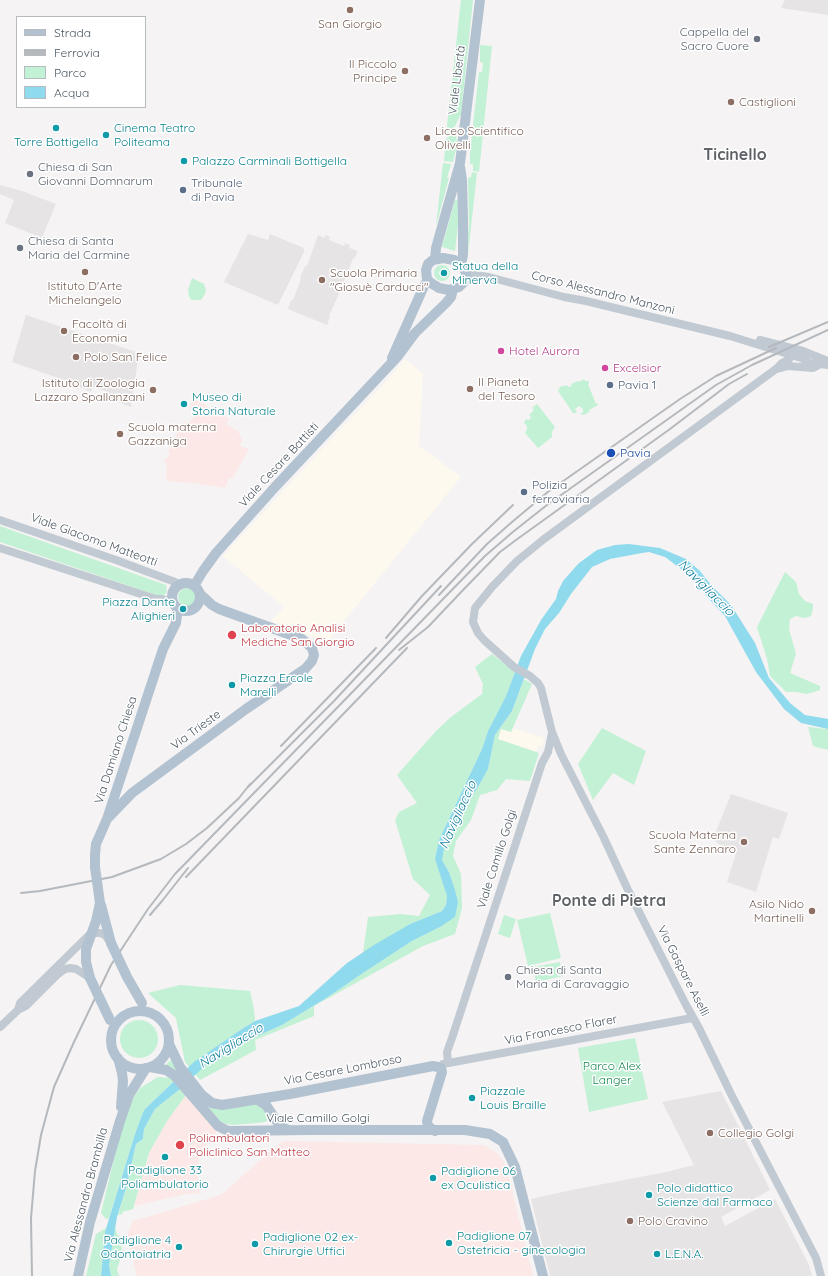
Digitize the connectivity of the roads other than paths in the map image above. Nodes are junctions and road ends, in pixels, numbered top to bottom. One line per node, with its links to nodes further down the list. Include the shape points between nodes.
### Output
1 (480, 0): 2 (main road, Viale Libertà)
2 (460, 163): 3 (main road, Viale Libertà); 4 (main road, Viale Libertà, via 463,218)
3 (435, 259): 4 (main road, via 447,258); 6 (main road, via 426,267)
4 (461, 265): 5 (main road)
5 (466, 274): 7 (main road, via 463,284); 8 (street, Corso Alessandro Manzoni, via 489,277 564,298 586,301)
6 (428, 280): 7 (main road, via 439,288); 13 (main road, Viale Cesare Battisti)
7 (453, 289): 13 (main road, Viale Cesare Battisti, via 451,297 415,333)
8 (735, 338): 9 (street, Corso Alessandro Manzoni, via 754,339); 11 (street, Corso Alessandro Manzoni)
9 (802, 355): 10 (street, via 810,363); 11 (street)
10 (818, 359): 11 (street, via 813,368); 12 (street); 14 (street)
11 (789, 360): 20 (street, Via Gaspare Aselli, via 544,539 517,561 475,608 474,622 478,633 514,667 538,683)
12 (828, 361)
13 (389, 365): 18 (main road, Viale Cesare Battisti, via 216,553 202,573)
14 (828, 365)
15 (0, 520): 17 (street, Viale Giacomo Matteotti)
16 (0, 548): 19 (street)
17 (180, 585): 18 (main road, via 188,584); 19 (main road, via 174,592)
18 (197, 590): 19 (main road, via 200,601 194,609 183,611); 22 (main road, Via Trieste, via 219,609 302,639 308,644 314,658 306,669 246,709)
19 (175, 605): 21 (main road, Via Damiano Chiesa, via 178,615 176,623 163,649)
20 (552, 732): 30 (street, Via Gaspare Aselli); 35 (street, Viale Camillo Golgi, via 548,752 542,762 452,1038 448,1052)
21 (118, 782): 22 (main road, via 122,791); 23 (main road, Via Damiano Chiesa)
22 (132, 793): 23 (main road, Via Trieste)
23 (107, 819): 24 (main road, Via Damiano Chiesa, bridge, via 96,844 95,855)
24 (100, 903): 25 (main road, Via Damiano Chiesa); 26 (main road, Via Damiano Chiesa)
25 (91, 933): 26 (street, via 100,933); 27 (main road, Via Damiano Chiesa, via 85,958); 28 (street, via 20,1003)
26 (111, 943): 29 (main road, Via Damiano Chiesa, bridge, via 127,977)
27 (90, 978): 28 (street, via 76,969 65,969 26,1006); 31 (main road, Via Damiano Chiesa, bridge)
28 (18, 1010): 32 (street)
29 (150, 1012): 31 (main road, via 129,1013); 33 (main road, via 159,1017 165,1025 169,1034)
30 (692, 1018): 35 (street, Via Francesco Flarer); 52 (street, Via Gaspare Aselli, via 816,1258)
31 (112, 1024): 34 (main road, via 112,1043)
32 (0, 1027)
33 (169, 1044): 37 (main road, via 163,1058); 38 (main road, Viale Camillo Golgi)
34 (118, 1058): 37 (main road, via 130,1067); 45 (main road, Via Alessandro Brambilla, via 123,1081)
35 (449, 1063): 36 (street, Via Francesco Flarer); 39 (street)
36 (433, 1066): 39 (main road, via 440,1068); 42 (main road, Via Cesare Lombroso)
37 (148, 1068): 38 (main road); 40 (main road, Via Alessandro Brambilla)
38 (173, 1071): 40 (main road, via 150,1076); 41 (main road, Viale Camillo Golgi)
39 (442, 1072): 44 (main road)
40 (136, 1085): 45 (main road, Via Alessandro Brambilla, via 129,1095)
41 (199, 1097): 42 (main road, Viale Camillo Golgi, via 222,1105); 47 (main road, Viale Camillo Golgi, via 221,1128 233,1132)
42 (258, 1100): 43 (main road)
43 (269, 1109): 46 (main road, via 279,1124); 47 (main road, via 270,1120)
44 (427, 1118): 48 (main road, via 421,1128); 49 (main road, via 428,1126)
45 (120, 1121): 50 (main road, Via Alessandro Brambilla, via 90,1222)
46 (288, 1130): 47 (main road, Viale Camillo Golgi); 48 (main road, Viale Camillo Golgi)
47 (256, 1131)
48 (414, 1131): 49 (main road, Viale Camillo Golgi)
49 (435, 1131): 51 (main road, Viale Camillo Golgi, via 465,1130 490,1134 503,1142 515,1167)
50 (78, 1276)
51 (543, 1276)
52 (821, 1276)

